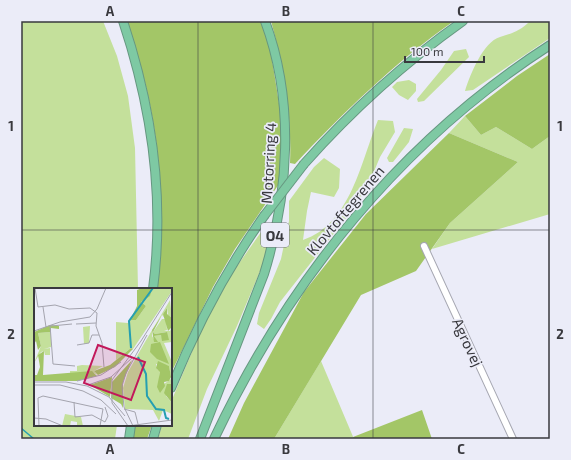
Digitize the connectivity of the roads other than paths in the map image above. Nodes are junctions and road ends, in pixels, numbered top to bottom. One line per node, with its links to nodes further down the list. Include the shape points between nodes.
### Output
1 (123, 21): 6 (highway, via 138,68 155,154 158,204)
2 (265, 21): 12 (highway, Motorring 4 / O4, via 276,56 285,116 285,170 281,207 264,274)
3 (463, 21): 7 (highway, bridge, via 419,53 375,91 304,164 236,258 185,353)
4 (550, 45): 13 (highway, Klovtoftegrenen, via 502,78 449,120 398,169 354,217 318,262 278,321)
5 (424, 246): 14 (street, Agrovej)
6 (153, 288)
7 (172, 386)
8 (131, 426): 10 (highway)
9 (157, 426): 11 (highway)
10 (129, 439)
11 (153, 439)
12 (200, 439)
13 (214, 439)
14 (513, 439)

